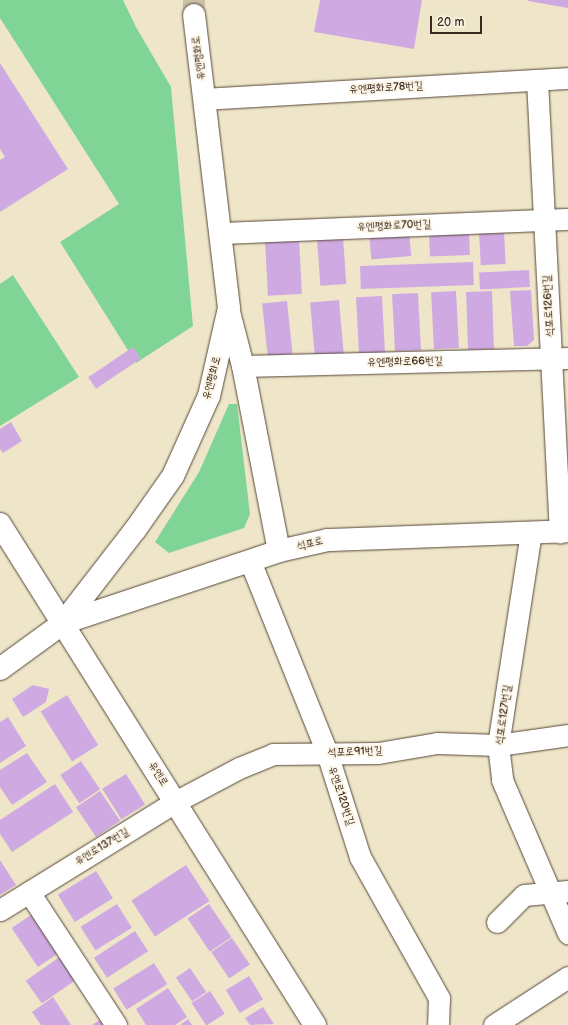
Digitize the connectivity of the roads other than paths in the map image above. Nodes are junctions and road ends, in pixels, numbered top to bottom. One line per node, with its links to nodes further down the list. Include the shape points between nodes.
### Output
1 (194, 15): 4 (main road, 유엔평화로)
2 (568, 78): 3 (street, 유엔평화로78번길)
3 (537, 80): 4 (street, 유엔평화로78번길); 6 (street, 석포로126번길)
4 (204, 99): 7 (main road, 유엔평화로)
5 (568, 219): 6 (street, 유엔평화로70번길)
6 (544, 220): 7 (street, 유엔평화로70번길); 9 (street, 석포로126번길)
7 (220, 233): 8 (main road, 유엔평화로)
8 (228, 308): 10 (main road); 16 (main road, 유엔평화로, via 208,396 173,476)
9 (560, 358): 10 (street, 유엔평화로66번길); 12 (street, 석포로126번길)
10 (243, 366): 14 (main road)
11 (0, 524): 16 (main road, 유엔로)
12 (564, 531): 13 (main road, 석포로)
13 (531, 532): 14 (main road, 석포로, via 328,540); 19 (street, 석포로127번길)
14 (279, 551): 15 (main road, 석포로)
15 (250, 561): 16 (main road, 석포로); 20 (street, 유엔로120번길)
16 (63, 623): 17 (main road, 유엔평화로); 21 (main road, 유엔로)
17 (0, 668)
18 (568, 735): 19 (street, 석포로91번길)
19 (498, 745): 20 (street, 석포로91번길, via 437,743 378,753); 23 (street, 석포로127번길, via 502,780)
20 (327, 753): 21 (street, 석포로91번길, via 273,754 239,768); 30 (street, 유엔로120번길, via 360,857 439,998)
21 (175, 802): 22 (street, 유엔로137번길); 29 (main road, 유엔로)
22 (29, 892): 24 (street, 유엔로137번길); 28 (street)
23 (559, 892): 25 (street, via 524,895); 26 (street, 석포로127번길)
24 (0, 910)
25 (497, 922)
26 (568, 932)
27 (568, 977): 31 (street)
28 (116, 1025)
29 (315, 1025)
30 (438, 1025)
31 (494, 1025)

